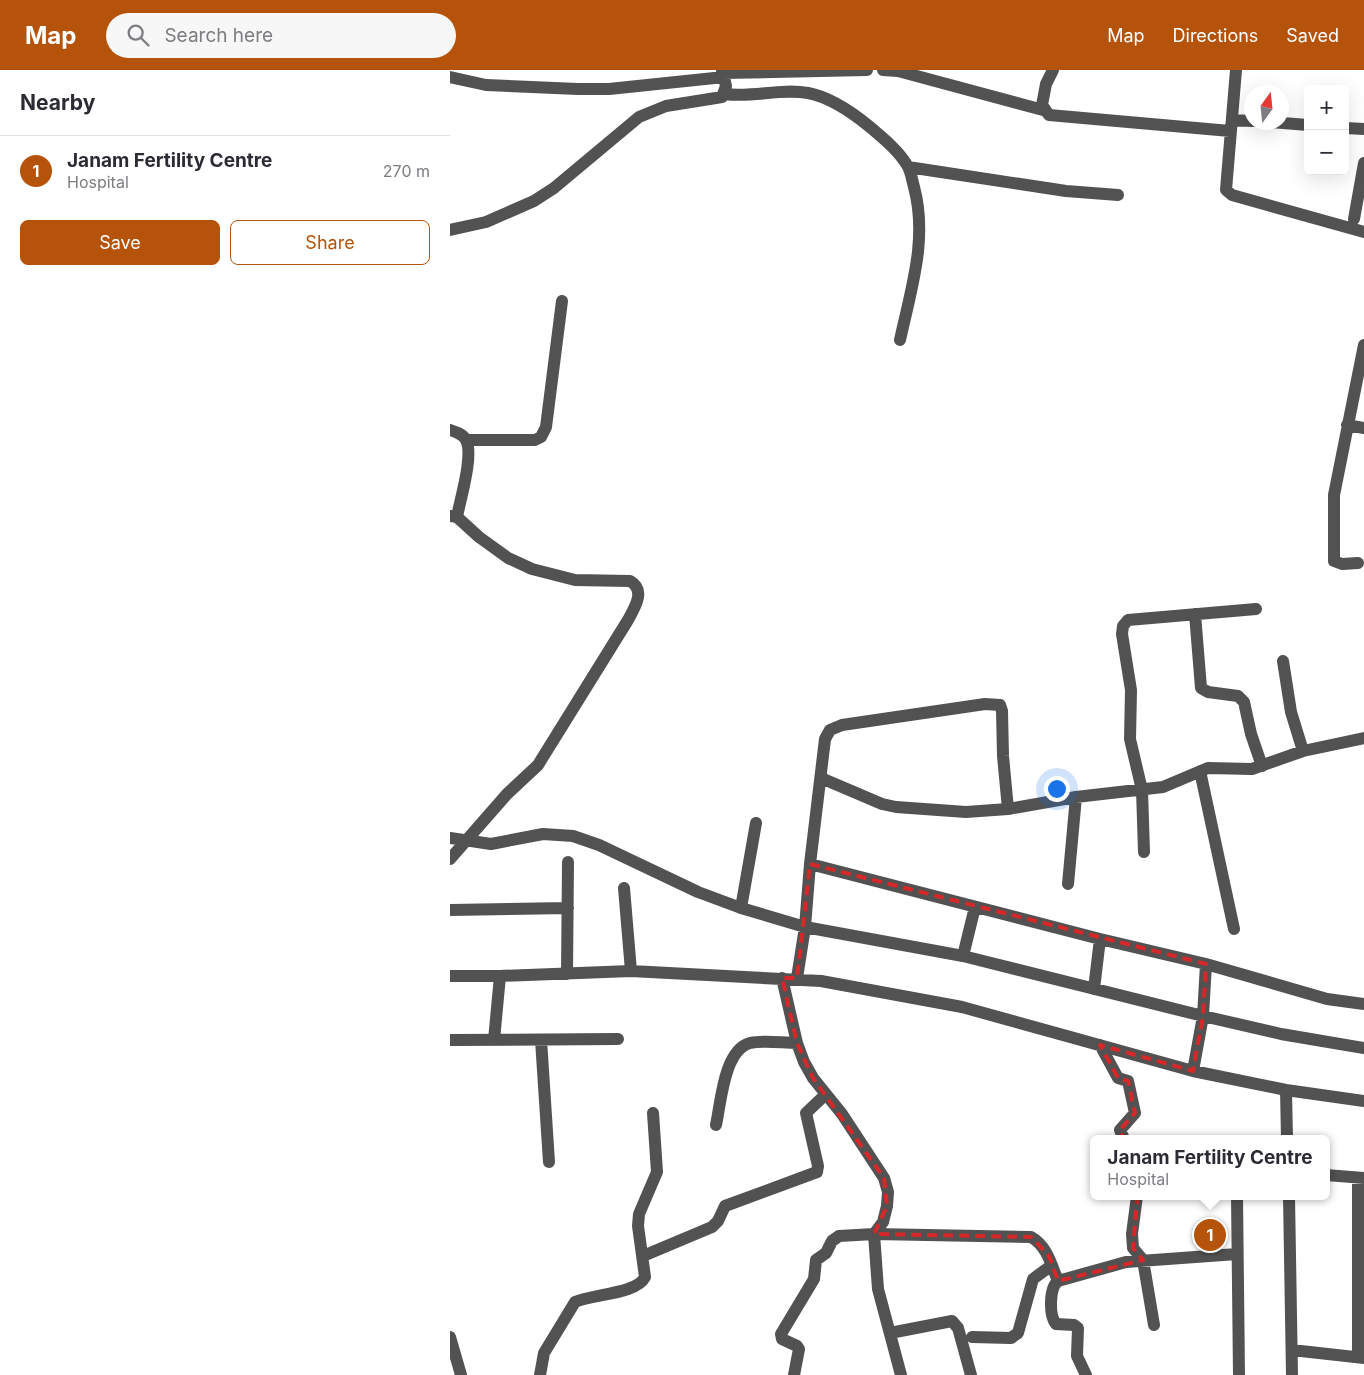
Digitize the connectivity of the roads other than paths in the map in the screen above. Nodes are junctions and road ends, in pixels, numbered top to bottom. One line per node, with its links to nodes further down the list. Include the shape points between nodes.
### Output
1 (867, 70): 5 (street)
2 (883, 70): 8 (street, via 898,71)
3 (1053, 70): 8 (street, via 1042,98)
4 (1236, 70): 11 (street)
5 (723, 73): 6 (street, via 608,89 486,85); 7 (street)
6 (450, 77)
7 (725, 94): 16 (street, via 738,96 794,91 822,97 866,124); 19 (street, via 719,98 666,106 639,117 534,201 486,222)
8 (1043, 110): 11 (street, via 1060,117)
9 (1244, 123): 11 (street)
10 (1289, 124): 12 (street)
11 (1231, 125): 20 (street, via 1225,185 1228,193)
12 (1304, 125)
13 (1349, 128): 14 (street)
14 (1364, 130)
15 (1364, 163): 18 (street)
16 (908, 167): 17 (street, via 1066,191); 22 (street, via 916,196 920,239)
17 (1118, 195)
18 (1354, 220)
19 (450, 230)
20 (1364, 232)
21 (562, 300): 27 (street, via 546,427 542,437 535,440)
22 (900, 340)
23 (1364, 345): 24 (street)
24 (1347, 425): 25 (street); 29 (street, via 1334,495 1332,556 1337,563)
25 (1364, 428)
26 (450, 430): 27 (street)
27 (466, 440): 28 (street, via 469,453)
28 (453, 516): 43 (street, via 491,546 532,569 576,580 625,580 636,585 638,590 636,604 628,620 538,765 507,794)
29 (1358, 563)
30 (1256, 609): 31 (street)
31 (1195, 614): 35 (street, via 1201,688 1238,696 1244,702); 38 (street, via 1128,620 1123,626 1132,690 1130,739)
32 (1283, 661): 34 (street, via 1291,712)
33 (1364, 738): 34 (street)
34 (1303, 751): 35 (street)
35 (1262, 766): 36 (street, via 1242,770 1214,766)
36 (1200, 771): 38 (street, via 1177,783); 55 (street)
37 (821, 778): 40 (street, via 896,807 966,812); 40 (street, via 825,739 835,727 994,703 1000,705 1002,711); 47 (street)
38 (1142, 790): 39 (street); 44 (street)
39 (1076, 797): 40 (street); 48 (street)
40 (1008, 809)
41 (756, 824): 52 (street)
42 (450, 838): 43 (street)
43 (466, 841): 45 (street); 52 (street, via 491,844 543,834 573,836)
44 (1144, 852)
45 (450, 859)
46 (568, 862): 51 (street)
47 (810, 864): 50 (street); 54 (street)
48 (1068, 884)
49 (624, 888): 59 (street)
50 (976, 907): 56 (street); 57 (street)
51 (568, 908): 53 (street); 60 (street)
52 (741, 908): 54 (street)
53 (450, 910)
54 (805, 927): 57 (street); 64 (street)
55 (1234, 929)
56 (1100, 939): 58 (street); 65 (street)
57 (963, 956): 65 (street)
58 (1206, 964): 66 (street, via 1327,999); 67 (street)
59 (631, 971): 60 (street); 63 (street)
60 (567, 974): 62 (street)
61 (450, 976): 62 (street)
62 (500, 976): 70 (street)
63 (782, 978): 64 (street); 72 (street)
64 (797, 978): 73 (street, via 962,1007)
65 (1094, 989): 67 (street)
66 (1364, 1004)
67 (1203, 1016): 74 (street); 75 (street)
68 (618, 1039): 71 (street)
69 (450, 1040): 70 (street)
70 (494, 1040): 71 (street)
71 (540, 1040): 83 (street)
72 (797, 1043): 77 (street, via 813,1078); 80 (street, via 753,1042 740,1048 728,1067)
73 (1100, 1045): 75 (street); 81 (street, via 1118,1078 1128,1081 1135,1113 1120,1130)
74 (1364, 1048)
75 (1193, 1071): 76 (street)
76 (1286, 1090): 78 (street); 82 (street)
77 (826, 1095): 89 (street, via 884,1178 887,1206 883,1222); 91 (street, via 806,1113 817,1172 725,1206 712,1227)
78 (1364, 1101)
79 (653, 1114): 91 (street, via 657,1166 638,1220)
80 (716, 1125)
81 (1122, 1135)
82 (1288, 1135)
83 (550, 1162)
84 (1330, 1176): 85 (street)
85 (1361, 1178): 100 (street)
86 (1136, 1200): 92 (street, via 1133,1248)
87 (1238, 1200): 90 (street)
88 (1289, 1200): 99 (street)
89 (874, 1234): 93 (street, via 1030,1236 1038,1241); 96 (street, via 876,1276); 103 (street, via 839,1236 816,1260 814,1279 781,1334 782,1339 799,1349)
90 (1237, 1254): 92 (street); 107 (street)
91 (643, 1256): 102 (street, via 645,1277 641,1283 572,1305 544,1353)
92 (1143, 1260): 94 (street); 95 (street)
93 (1052, 1265): 94 (street); 97 (street, via 1033,1279 1018,1333 1011,1338)
94 (1058, 1281): 106 (street, via 1052,1289 1052,1318 1056,1324 1078,1328 1077,1356)
95 (1154, 1325)
96 (890, 1333): 104 (street); 105 (street, via 952,1321 958,1328)
97 (972, 1337)
98 (451, 1344): 101 (street)
99 (1292, 1350): 100 (street); 108 (street)
100 (1361, 1357)
101 (461, 1375)
102 (540, 1375)
103 (794, 1375)
104 (901, 1375)
105 (970, 1375)
106 (1086, 1375)
107 (1239, 1375)
108 (1292, 1375)

